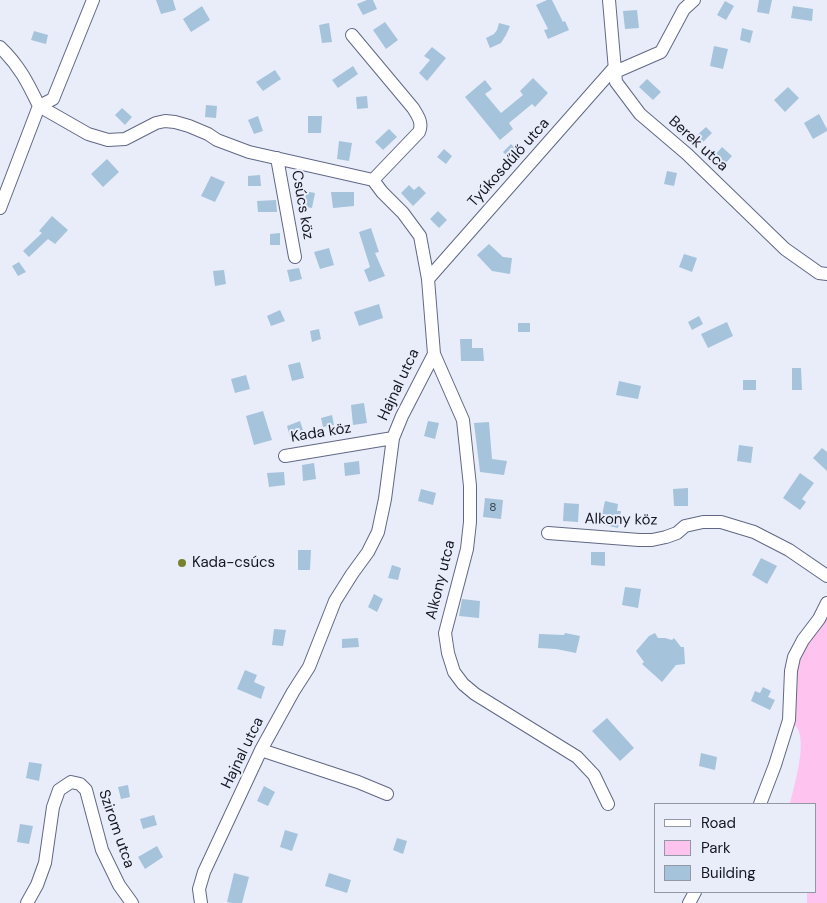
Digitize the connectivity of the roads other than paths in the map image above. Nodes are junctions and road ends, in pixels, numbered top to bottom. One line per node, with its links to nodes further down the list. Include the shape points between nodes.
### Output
1 (93, 0): 7 (street, via 53,99)
2 (609, 0): 6 (street, Berek utca)
3 (694, 0): 6 (street, Tyúkosdűlő utca, via 684,9 661,52)
4 (352, 35): 9 (street, via 413,108 421,127)
5 (0, 47): 7 (street, via 27,80)
6 (615, 70): 12 (street, Berek utca, via 616,82 640,114 687,154 785,249 819,274); 13 (street, Tyúkosdűlő utca)
7 (39, 106): 8 (street, via 88,134 108,140 125,139 156,123 175,122 230,146); 10 (street)
8 (277, 158): 9 (street); 11 (street, Csúcs köz)
9 (373, 180): 13 (street, Hajnal utca, via 420,236)
10 (0, 208)
11 (295, 257)
12 (827, 274)
13 (428, 279): 14 (street, Hajnal utca)
14 (434, 354): 15 (street, Hajnal utca); 23 (street, Alkony utca, via 463,420 470,486 466,549 445,633 454,672 474,694 577,757 594,774)
15 (393, 438): 16 (street, Kada köz); 20 (street, Hajnal utca, via 378,532 335,601 309,667)
16 (285, 456)
17 (548, 533): 18 (street, Alkony köz, via 652,540 677,533 684,526 722,522 754,532 790,550)
18 (827, 576)
19 (827, 603): 22 (street, via 794,656 789,720)
20 (261, 750): 21 (street); 26 (street, Hajnal utca, via 204,872 199,889)
21 (387, 794)
22 (760, 803)
23 (608, 804)
24 (28, 903): 25 (street, Szirom utca, via 45,863 53,807 59,790 71,782 86,790 102,850)
25 (132, 903)
26 (201, 903)

